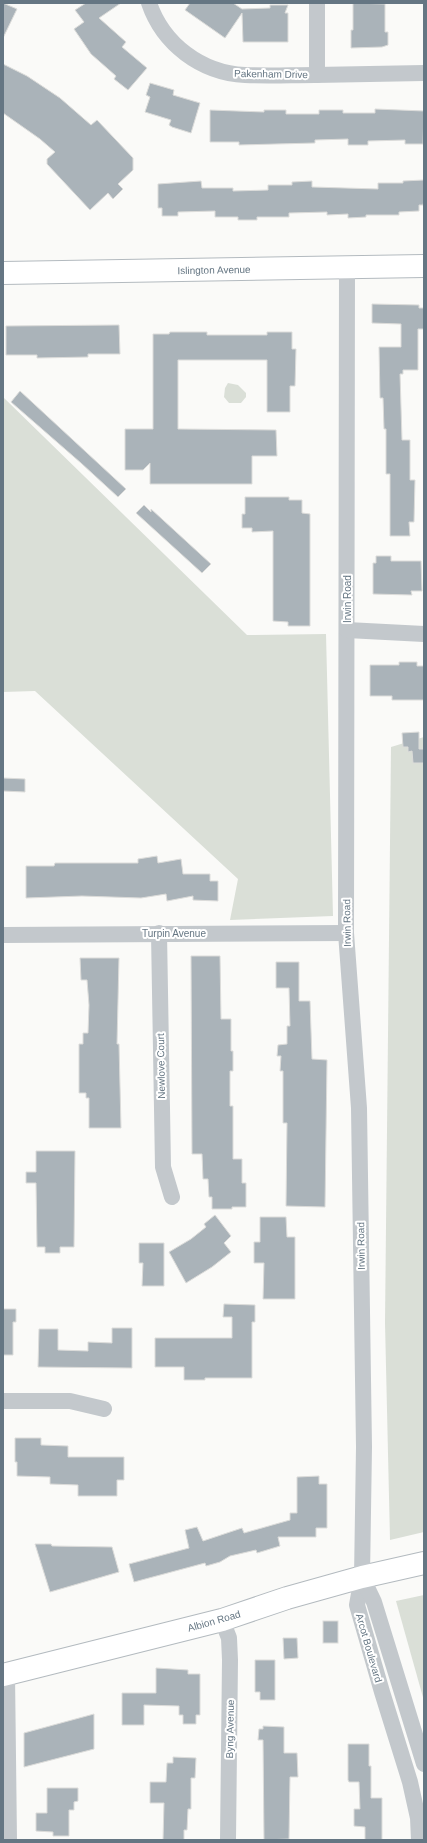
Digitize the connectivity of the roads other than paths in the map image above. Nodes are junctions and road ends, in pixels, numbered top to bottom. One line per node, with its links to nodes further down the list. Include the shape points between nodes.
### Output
1 (149, 3): 4 (street, Pakenham Drive, via 166,36 179,49 213,69 244,75)
2 (317, 3): 4 (street)
3 (424, 73): 4 (street, Pakenham Drive)
4 (317, 75)
5 (424, 266): 6 (main road, Islington Avenue)
6 (347, 267): 7 (main road, Islington Avenue); 8 (street, Irwin Road)
7 (3, 273)
8 (347, 630): 9 (street); 11 (street, Irwin Road)
9 (424, 634)
10 (159, 933): 11 (street, Turpin Avenue); 12 (street, Turpin Avenue); 13 (street, Newlove Court, via 163,1167)
11 (346, 933): 17 (street, Irwin Road, via 359,1108 364,1448)
12 (3, 935)
13 (172, 1197)
14 (3, 1402): 15 (street, via 70,1401)
15 (104, 1409)
16 (424, 1563): 17 (main road, Albion Road)
17 (362, 1577): 18 (main road, Albion Road); 20 (street, Arcot Boulevard, via 374,1602); 23 (street, Arcot Boulevard, via 357,1605 410,1782)
18 (222, 1620): 19 (main road, Albion Road); 22 (street, Byng Avenue, via 229,1638 230,1660)
19 (5, 1674): 21 (street)
20 (424, 1764)
21 (9, 1840)
22 (228, 1840)
23 (420, 1840)

